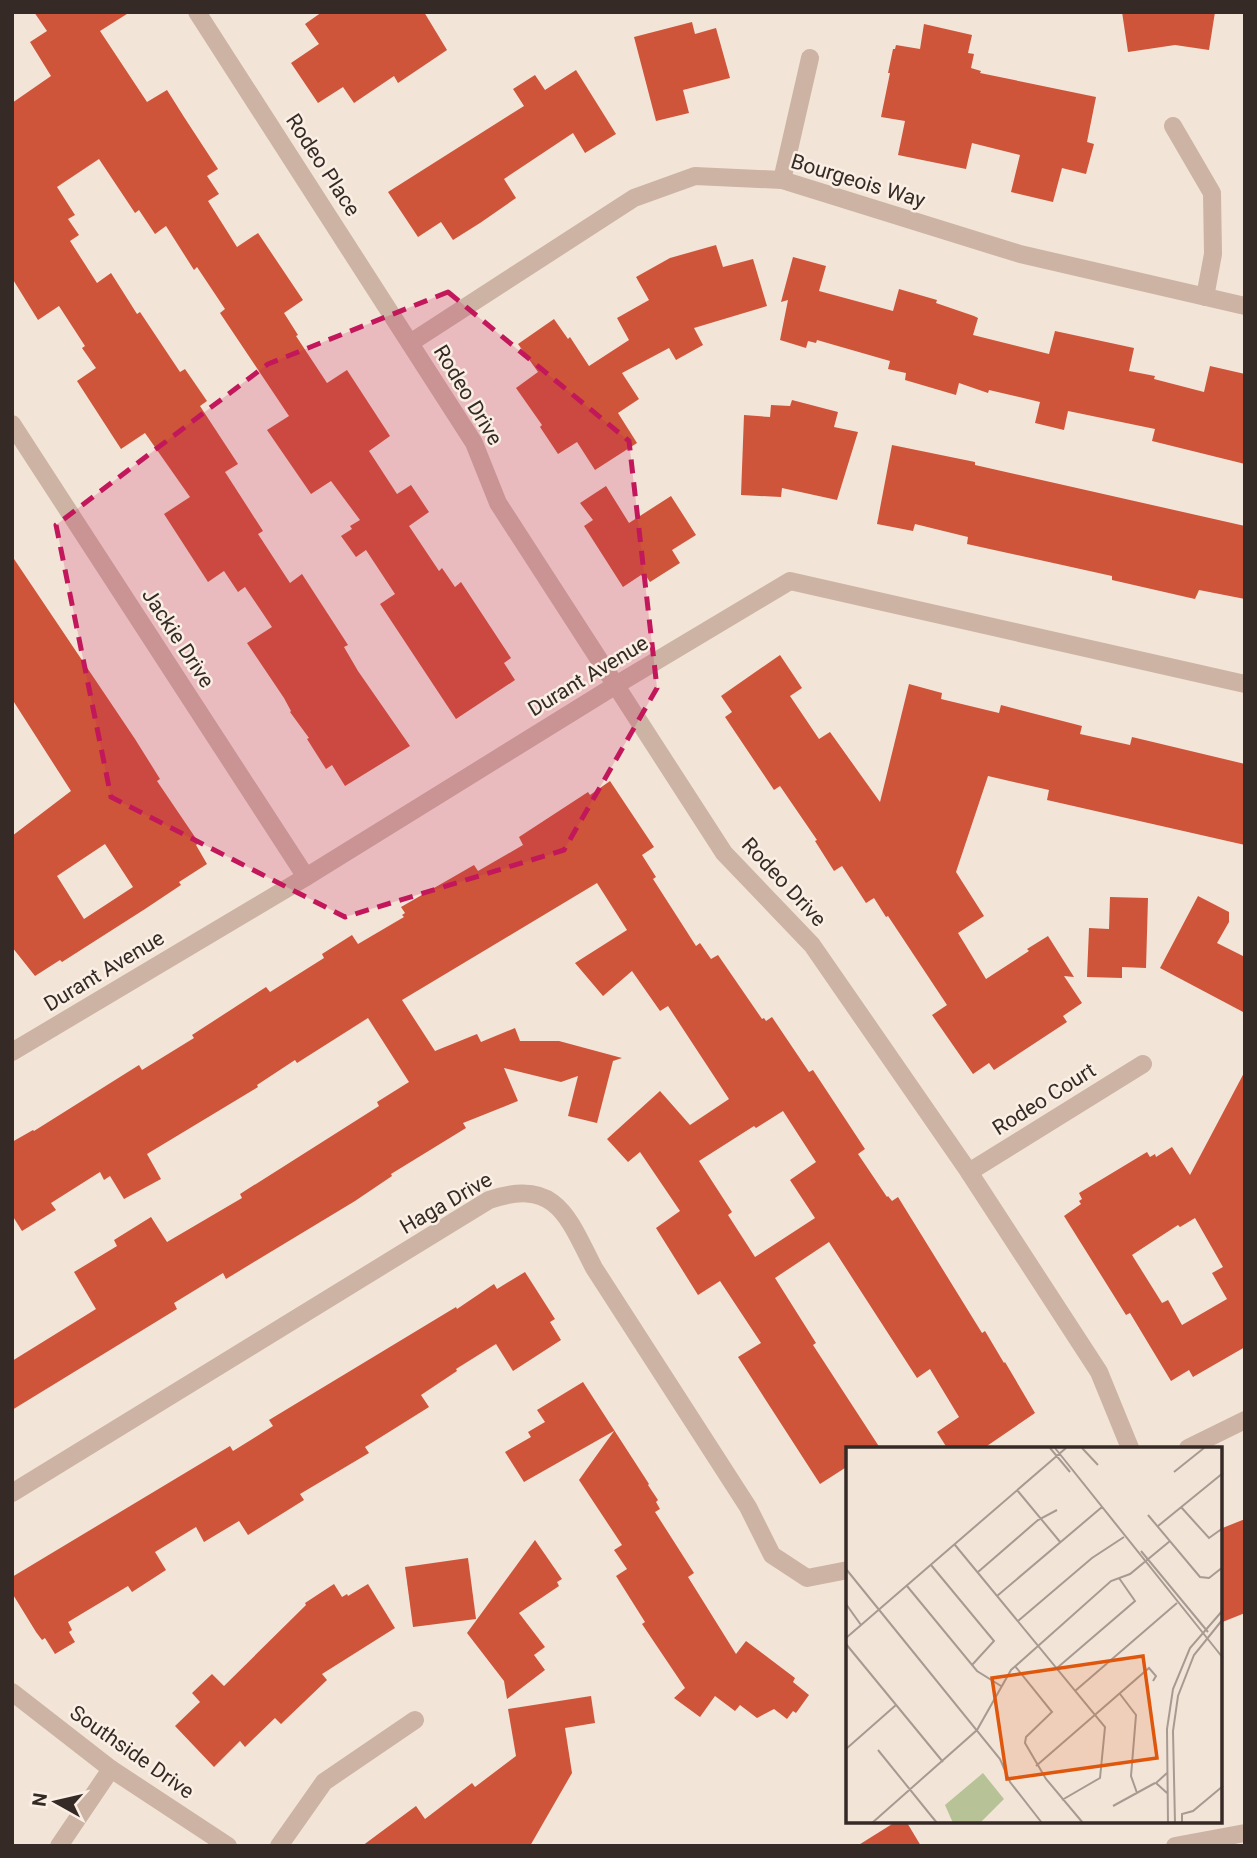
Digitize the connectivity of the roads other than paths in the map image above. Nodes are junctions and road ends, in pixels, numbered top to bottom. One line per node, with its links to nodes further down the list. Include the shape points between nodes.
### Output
1 (197, 12): 7 (street, Rodeo Place)
2 (810, 58): 4 (street)
3 (1173, 126): 5 (street, via 1212,193 1213,254)
4 (782, 180): 5 (street, Bourgeois Way, via 1020,254); 7 (street, Bourgeois Way, via 695,176 634,198)
5 (1205, 297): 6 (street, Bourgeois Way)
6 (1245, 306)
7 (410, 343): 10 (street, Rodeo Drive, via 474,443 498,503)
8 (12, 424): 11 (street, Jackie Drive)
9 (1245, 684): 10 (street, Durant Avenue, via 790,581)
10 (616, 685): 11 (street, Durant Avenue); 14 (street, Rodeo Drive, via 724,853 812,945)
11 (306, 877): 12 (street, Durant Avenue)
12 (12, 1052)
13 (1143, 1063): 14 (street, Rodeo Court)
14 (969, 1172): 16 (street, Rodeo Drive, via 1099,1372)
15 (1245, 1420): 17 (street)
16 (1130, 1447)
17 (1190, 1447)
18 (12, 1493): 19 (street, Haga Drive, via 489,1200 513,1192 537,1194 559,1206 573,1227 594,1268 748,1507 772,1555 807,1578)
19 (846, 1570)
20 (12, 1692): 22 (street, Southside Drive)
21 (415, 1720): 26 (street, via 324,1782)
22 (111, 1769): 24 (street); 25 (street, Southside Drive)
23 (1245, 1833): 27 (street)
24 (59, 1846)
25 (228, 1846)
26 (279, 1846)
27 (1175, 1846)

